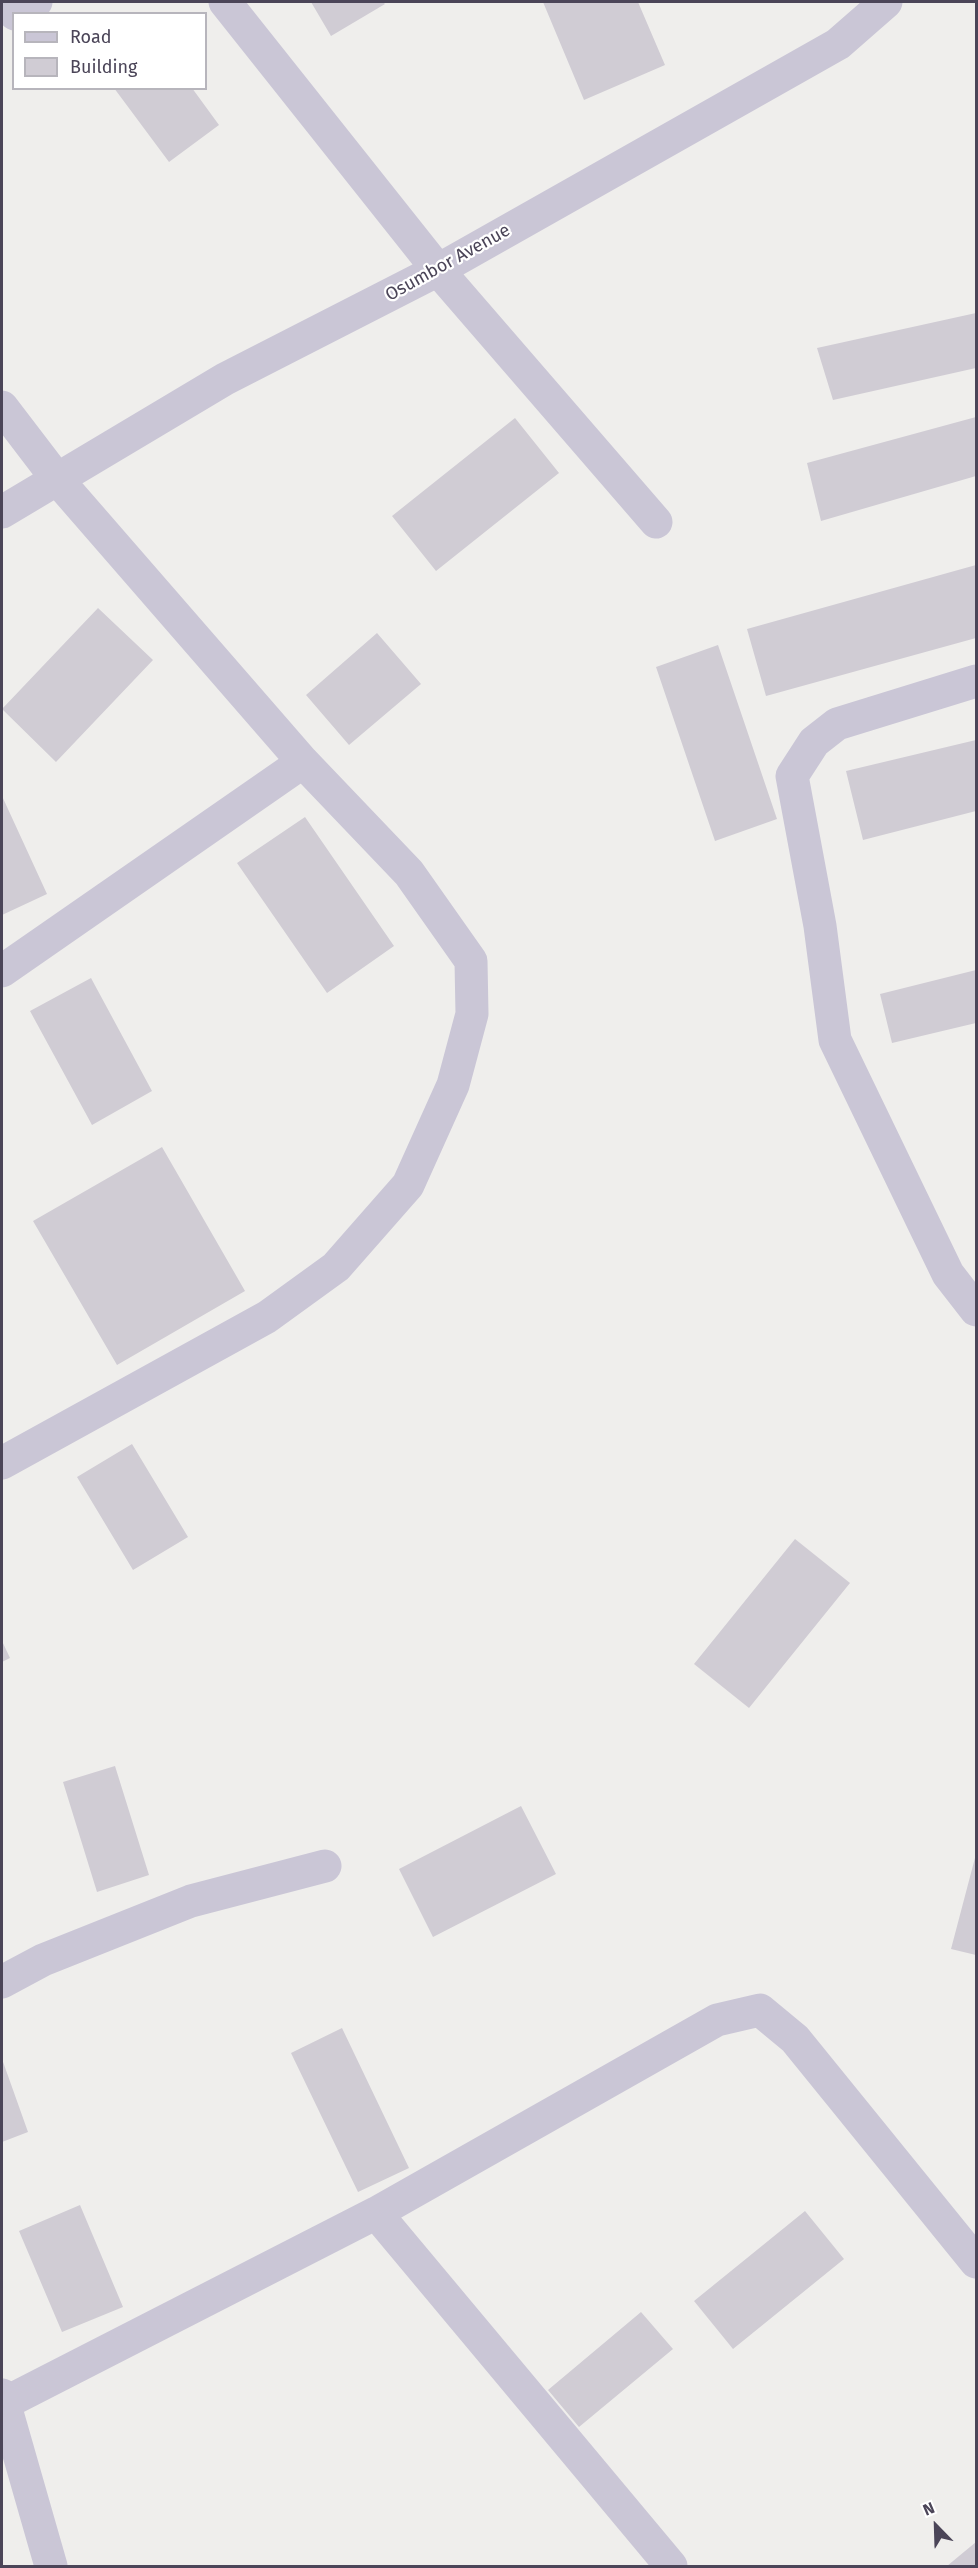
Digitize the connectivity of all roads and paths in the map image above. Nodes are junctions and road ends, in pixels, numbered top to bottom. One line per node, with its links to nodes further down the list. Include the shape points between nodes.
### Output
1 (36, 2): 4 (street)
2 (225, 2): 5 (street)
3 (886, 2): 5 (street, Osumbor Avenue, via 837,44)
4 (18, 12)
5 (438, 270): 7 (street, Osumbor Avenue, via 225,379); 9 (street)
6 (2, 407): 7 (street)
7 (57, 479): 8 (street, Osumbor Avenue); 11 (street)
8 (2, 512)
9 (656, 522)
10 (976, 681): 13 (street, via 837,724 814,742 792,776 820,926 835,1040 948,1274)
11 (303, 762): 12 (street); 14 (street, via 409,873 471,961 472,1014 453,1085 408,1185 336,1267 267,1317)
12 (2, 971)
13 (976, 1310)
14 (2, 1463)
15 (325, 1866): 16 (street, via 191,1901 43,1960)
16 (2, 1982)
17 (376, 2213): 18 (street, via 717,2020 760,2010 795,2039); 19 (street); 21 (street)
18 (976, 2262)
19 (3, 2399): 20 (street)
20 (51, 2566)
21 (671, 2566)

